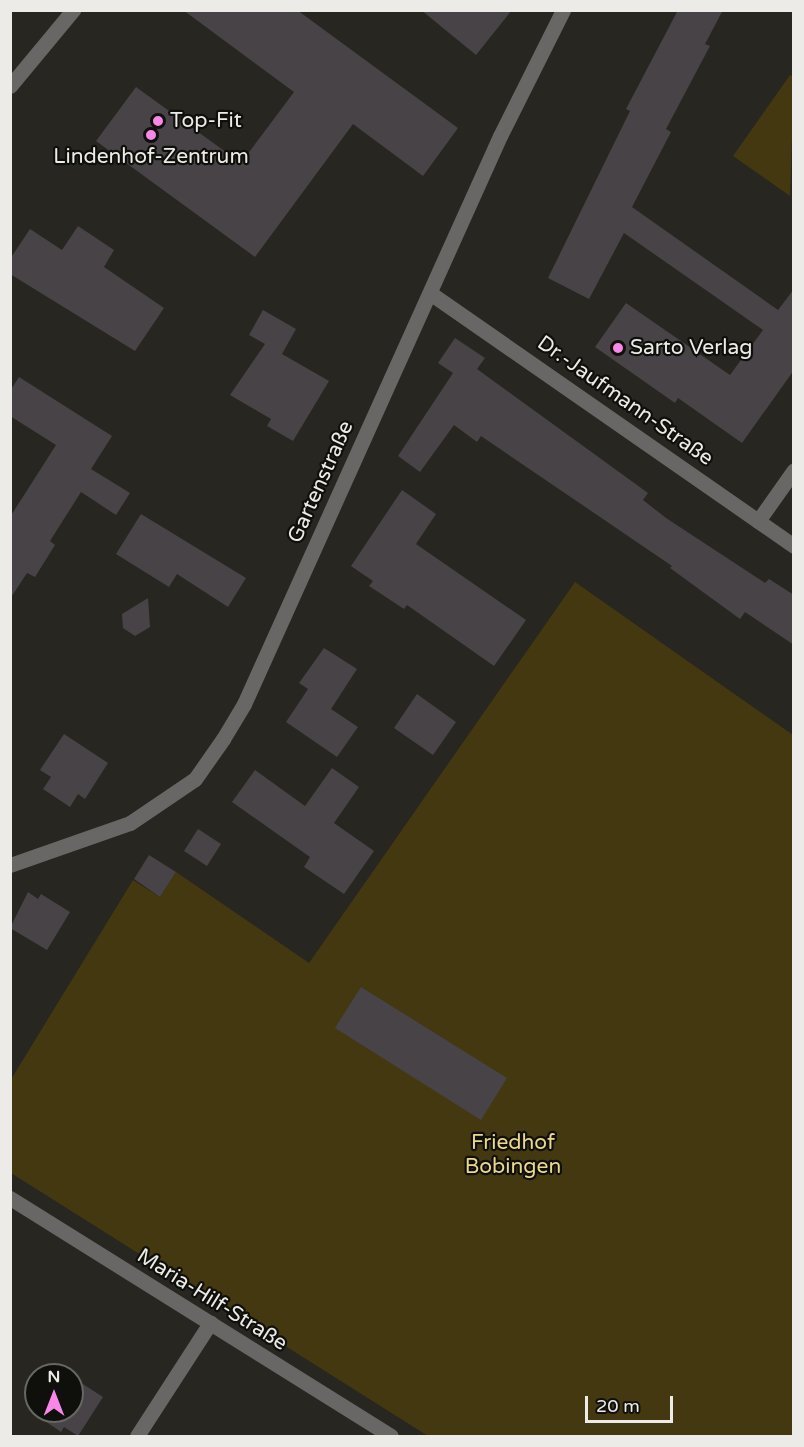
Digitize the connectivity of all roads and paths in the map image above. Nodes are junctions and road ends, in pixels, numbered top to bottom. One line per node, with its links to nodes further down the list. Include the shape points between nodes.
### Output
1 (73, 10): 3 (street)
2 (563, 10): 4 (street, Gartenstraße, via 500,136)
3 (10, 86)
4 (430, 292): 6 (street, Dr.-Jaufmann-Straße); 8 (street, Gartenstraße, via 244,704 195,779 130,823)
5 (794, 470): 6 (street)
6 (758, 521): 7 (street, Dr.-Jaufmann-Straße)
7 (794, 546)
8 (10, 865)
9 (10, 1198): 10 (street, Maria-Hilf-Straße)
10 (210, 1323): 11 (street); 12 (street, Maria-Hilf-Straße)
11 (137, 1437)
12 (391, 1437)

